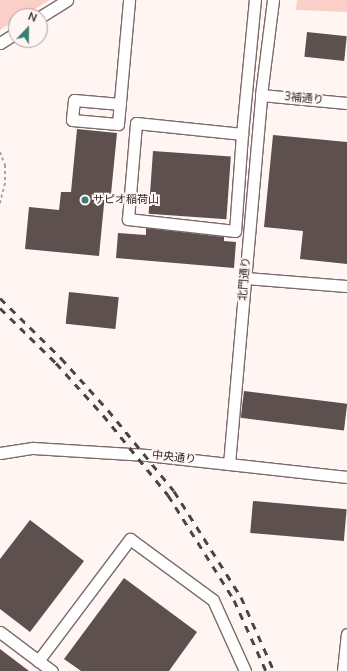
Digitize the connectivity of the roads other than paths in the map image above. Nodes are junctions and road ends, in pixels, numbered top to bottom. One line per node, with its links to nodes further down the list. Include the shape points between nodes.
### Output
1 (67, 0): 5 (street)
2 (129, 0): 8 (street)
3 (255, 0): 9 (street)
4 (273, 0): 6 (street, 北門通り)
5 (48, 12)
6 (262, 95): 7 (street, 3補通り); 10 (street, 北門通り)
7 (347, 103)
8 (120, 104)
9 (242, 134): 9 (street, via 234,231 128,219 136,123)
10 (245, 278): 11 (street); 13 (street, 北門通り)
11 (347, 286)
12 (0, 453): 13 (street, 中央通り, via 33,448)
13 (229, 464): 14 (street, 中央通り)
14 (347, 478)
15 (0, 632): 17 (street)
16 (347, 634): 20 (street)
17 (38, 660): 18 (street); 19 (street, via 130,539 213,600)
18 (52, 671)
19 (245, 671)
20 (344, 671)

